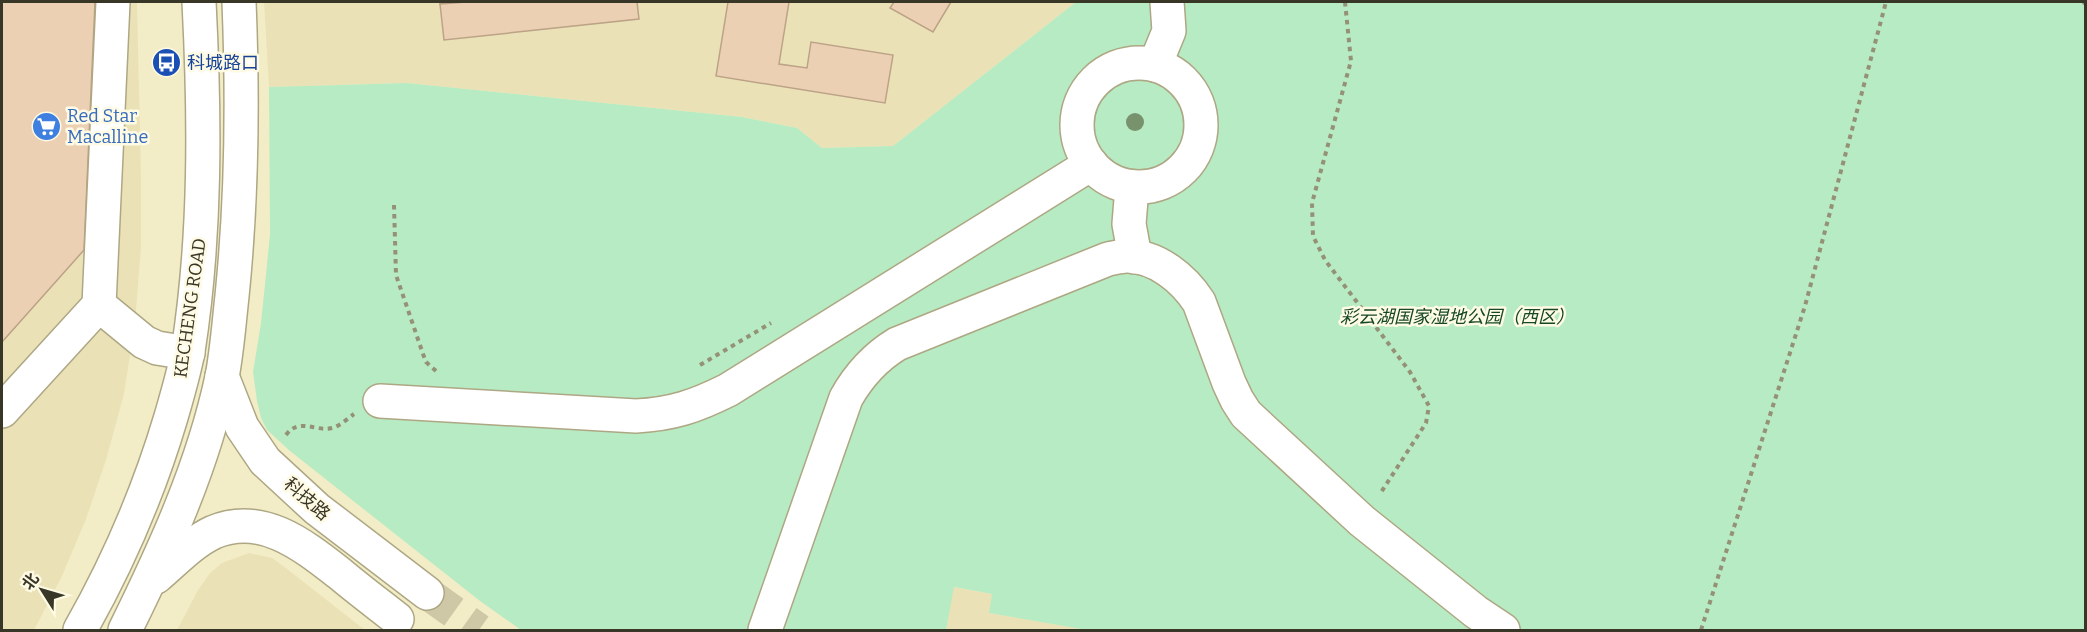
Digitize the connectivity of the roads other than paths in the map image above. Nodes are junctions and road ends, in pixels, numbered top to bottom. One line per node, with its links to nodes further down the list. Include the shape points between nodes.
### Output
1 (113, 2): 9 (main road)
2 (199, 2): 10 (main road, KECHENG ROAD, via 202,232)
3 (239, 2): 11 (main road, via 242,76 238,238)
4 (1167, 2): 5 (main road, via 1169,31)
5 (1155, 64): 6 (main road, via 1135,62 1115,67 1098,77 1085,93 1078,111 1077,132); 7 (main road, via 1173,72 1188,86 1201,123 1198,144 1188,163 1173,177 1154,185)
6 (1091, 164): 7 (main road, via 1112,181); 12 (main road, via 728,390 681,411 636,416)
7 (1132, 187): 8 (main road, via 1130,224)
8 (1135, 257): 19 (main road, via 1108,259 897,344 868,366 846,398); 20 (main road, via 1157,264 1191,289 1229,383 1246,414 1362,520)
9 (99, 305): 10 (main road, via 144,342); 13 (main road)
10 (188, 353): 17 (main road, KECHENG ROAD, via 155,469)
11 (222, 376): 14 (main road, via 195,471); 15 (main road, 科技路, via 242,427 265,461 317,509)
12 (380, 401)
13 (2, 411)
14 (147, 584): 16 (main road, via 212,533 258,526 309,549); 18 (main road)
15 (427, 593)
16 (397, 620)
17 (81, 630)
18 (125, 630)
19 (765, 630)
20 (1503, 630)

